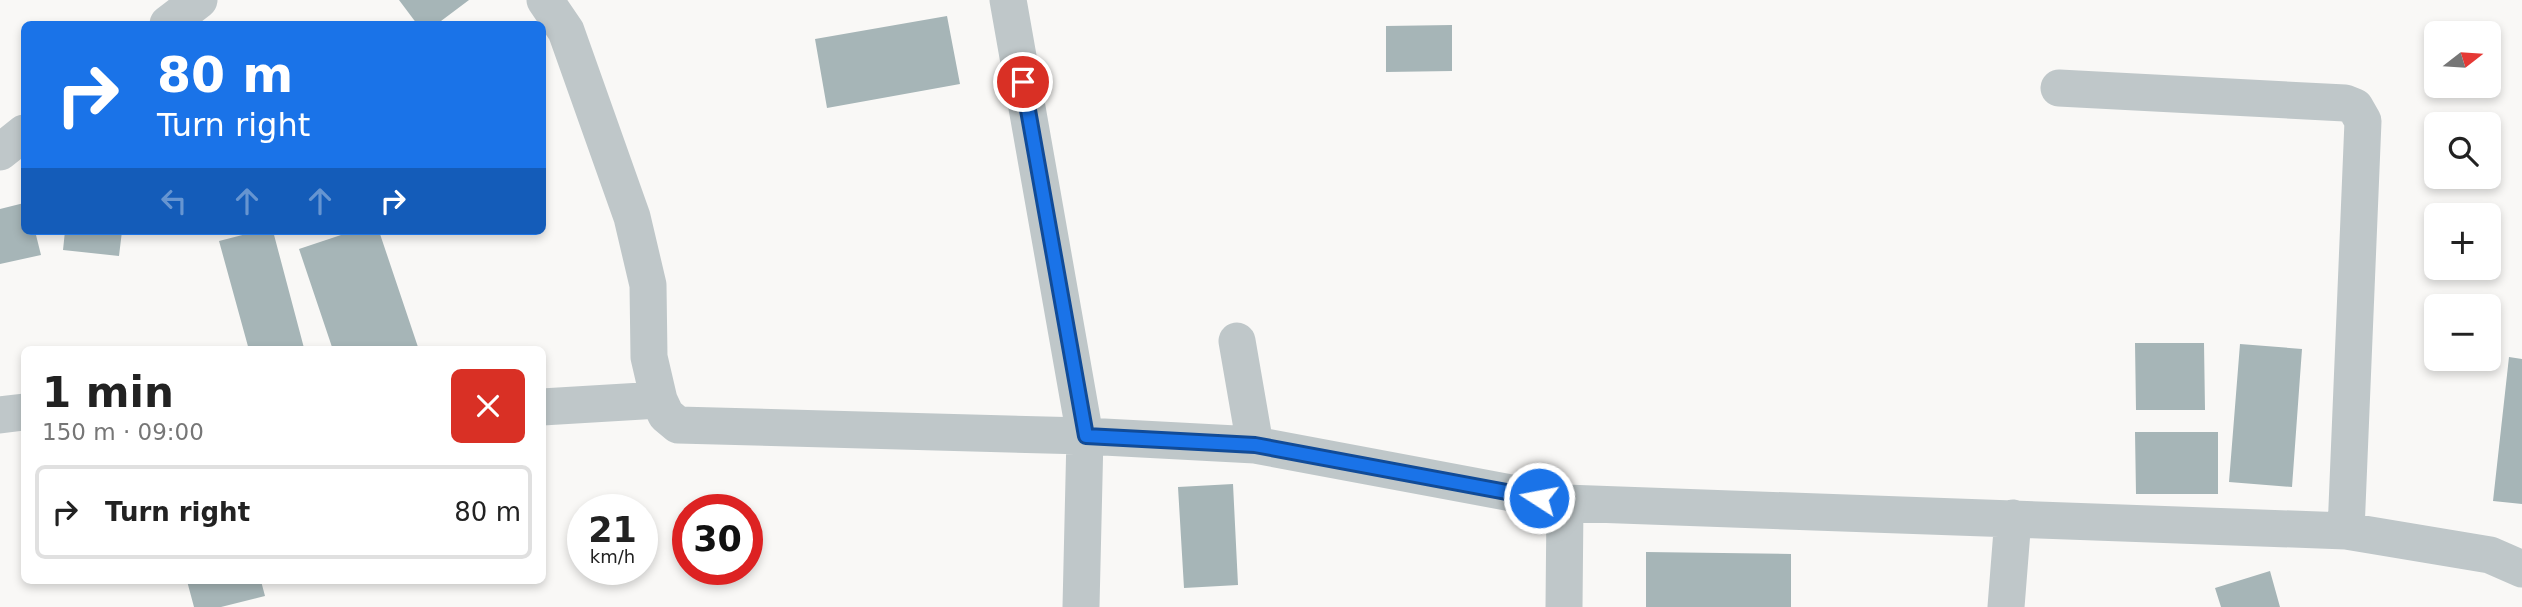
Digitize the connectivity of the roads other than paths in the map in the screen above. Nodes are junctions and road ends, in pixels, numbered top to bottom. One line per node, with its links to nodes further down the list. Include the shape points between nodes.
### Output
1 (199, 0): 4 (street)
2 (545, 0): 9 (street, via 566,30 632,217 648,285 649,357)
3 (1008, 0): 13 (street)
4 (172, 21)
5 (2059, 88): 17 (street, via 2355,107 2363,121)
6 (21, 136): 7 (street)
7 (0, 152)
8 (1237, 341): 14 (street)
9 (659, 400): 10 (street); 13 (street, via 666,415 678,425)
10 (546, 407)
11 (21, 412): 12 (street)
12 (0, 415)
13 (1086, 436): 14 (street); 19 (street)
14 (1255, 445): 15 (street)
15 (1565, 503): 16 (street); 20 (street)
16 (2013, 518): 17 (street); 21 (street)
17 (2346, 531): 18 (street, via 2490,555)
18 (2520, 575)
19 (1081, 607)
20 (1564, 607)
21 (2006, 607)

